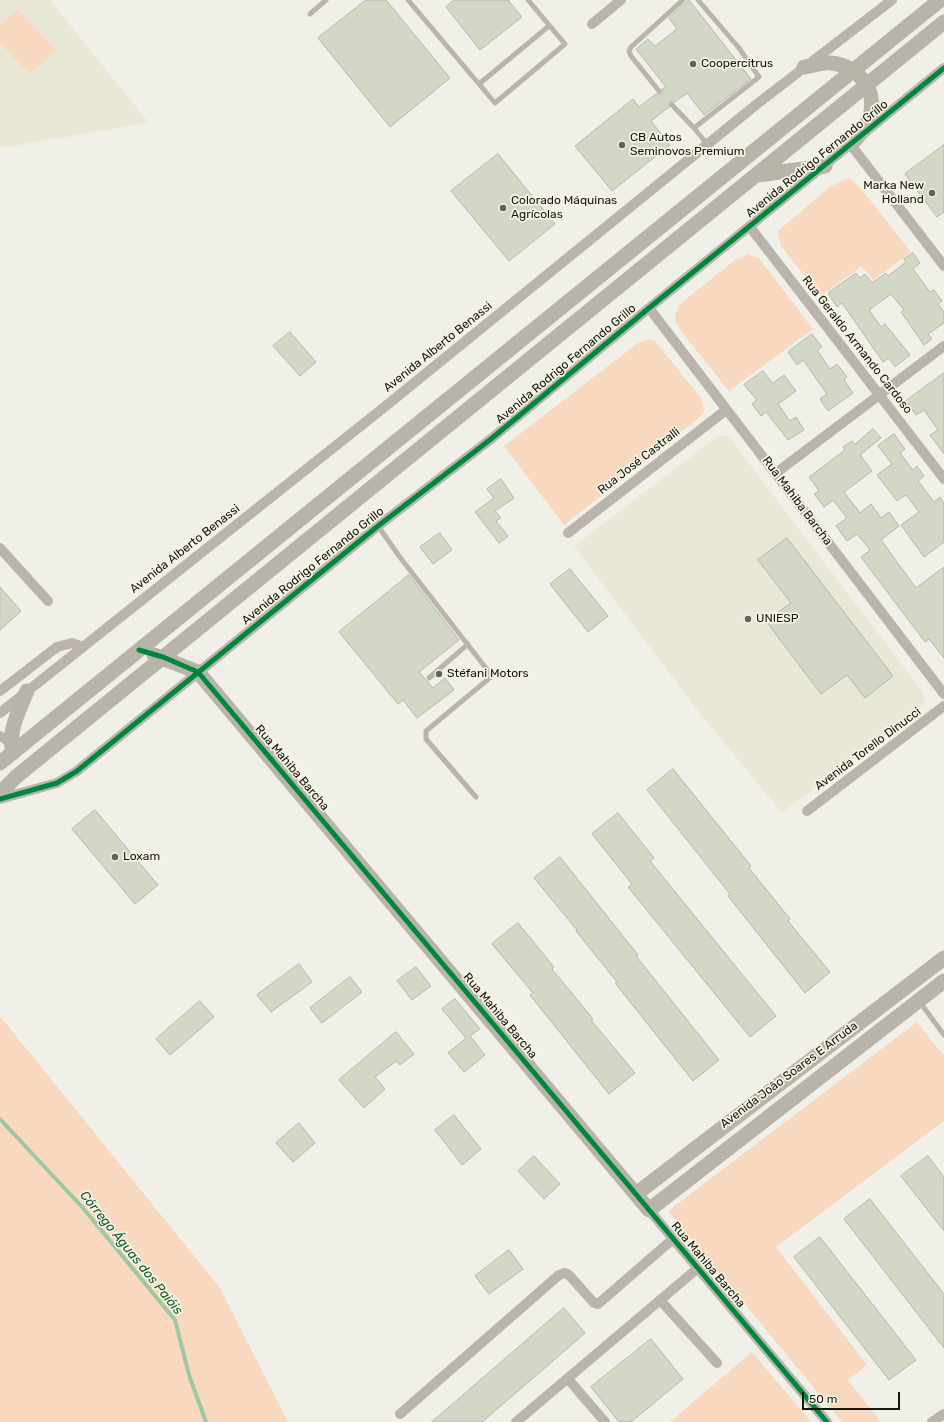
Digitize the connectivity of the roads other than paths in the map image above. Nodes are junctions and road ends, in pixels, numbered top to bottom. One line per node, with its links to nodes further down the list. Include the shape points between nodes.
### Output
1 (326, 0): 9 (lane)
2 (408, 0): 16 (lane)
3 (528, 0): 12 (lane)
4 (621, 0): 11 (street)
5 (683, 0): 18 (lane, via 629,51)
6 (698, 0): 20 (lane, via 739,48 759,77)
7 (892, 0): 13 (street, Avenida Alberto Benassi)
8 (940, 0): 15 (main road)
9 (310, 14)
10 (944, 22): 17 (main road)
11 (592, 24)
12 (549, 26): 16 (lane); 16 (lane, via 565,44 495,103)
13 (804, 67): 15 (main road, via 830,63); 21 (street, Avenida Alberto Benassi)
14 (944, 68): 22 (street, Avenida Rodrigo Fernando Grillo)
15 (854, 70): 17 (main road); 39 (main road)
16 (479, 84)
17 (866, 84): 22 (main road, via 872,98 872,110 867,124); 24 (main road)
18 (659, 91)
19 (672, 105): 20 (lane)
20 (694, 128): 21 (lane)
21 (707, 144): 38 (street, Avenida Alberto Benassi, via 381,410)
22 (851, 145): 23 (street, Avenida Rodrigo Fernando Grillo); 26 (street)
23 (825, 166): 24 (main road); 25 (street, Avenida Rodrigo Fernando Grillo)
24 (757, 175): 40 (main road)
25 (750, 227): 27 (street, Avenida Rodrigo Fernando Grillo); 29 (street, Rua Geraldo Armando Cardoso)
26 (944, 266)
27 (649, 308): 30 (street, Rua Mahiba Barcha); 33 (street, Avenida Rodrigo Fernando Grillo, via 491,439)
28 (944, 346): 29 (street)
29 (880, 395): 31 (street); 32 (street, Rua Geraldo Armando Cardoso)
30 (726, 410): 31 (street, Rua Mahiba Barcha); 34 (street, Rua José Castralli)
31 (776, 474): 45 (street, Rua Mahiba Barcha)
32 (944, 479)
33 (378, 526): 37 (lane); 41 (street, Avenida Rodrigo Fernando Grillo)
34 (568, 533)
35 (0, 548): 36 (street)
36 (48, 601)
37 (468, 644): 42 (lane); 51 (lane, via 492,676 426,730 425,735)
38 (83, 647): 43 (street, via 72,643 57,647); 44 (street, Avenida Alberto Benassi)
39 (139, 650): 40 (main road, Rua Mahiba Barcha); 48 (main road)
40 (163, 657): 41 (main road, Rua Mahiba Barcha); 50 (main road, via 17,776)
41 (198, 672): 52 (street, Avenida Rodrigo Fernando Grillo, via 77,771 57,783); 60 (main road, Rua Mahiba Barcha)
42 (429, 678)
43 (0, 691)
44 (27, 691): 47 (street, Avenida Alberto Benassi); 48 (main road)
45 (944, 694)
46 (944, 706): 53 (street, Avenida Torello Dinucci)
47 (0, 713)
48 (8, 744): 49 (main road)
49 (0, 763)
50 (0, 793)
51 (476, 797)
52 (0, 799)
53 (807, 811)
54 (944, 958): 58 (main road, Avenida João Soares E Arruda)
55 (944, 980): 56 (main road, Avenida João Soares E Arruda)
56 (918, 1000): 57 (lane); 59 (main road, Avenida João Soares E Arruda)
57 (944, 1035)
58 (731, 1120): 59 (main road); 60 (main road, Avenida João Soares E Arruda)
59 (744, 1136): 61 (main road, Avenida João Soares E Arruda)
60 (636, 1194): 61 (main road, Rua Mahiba Barcha)
61 (649, 1210): 62 (street, Rua Mahiba Barcha)
62 (673, 1239): 63 (street, Rua Mahiba Barcha); 67 (street, via 598,1304 594,1303 569,1275 559,1275)
63 (698, 1268): 64 (street); 71 (street, Rua Mahiba Barcha)
64 (660, 1300): 65 (street); 66 (street)
65 (718, 1363)
66 (568, 1379): 69 (street); 70 (street)
67 (400, 1414)
68 (944, 1414): 72 (street)
69 (516, 1422)
70 (605, 1422)
71 (827, 1422)
72 (932, 1422)

